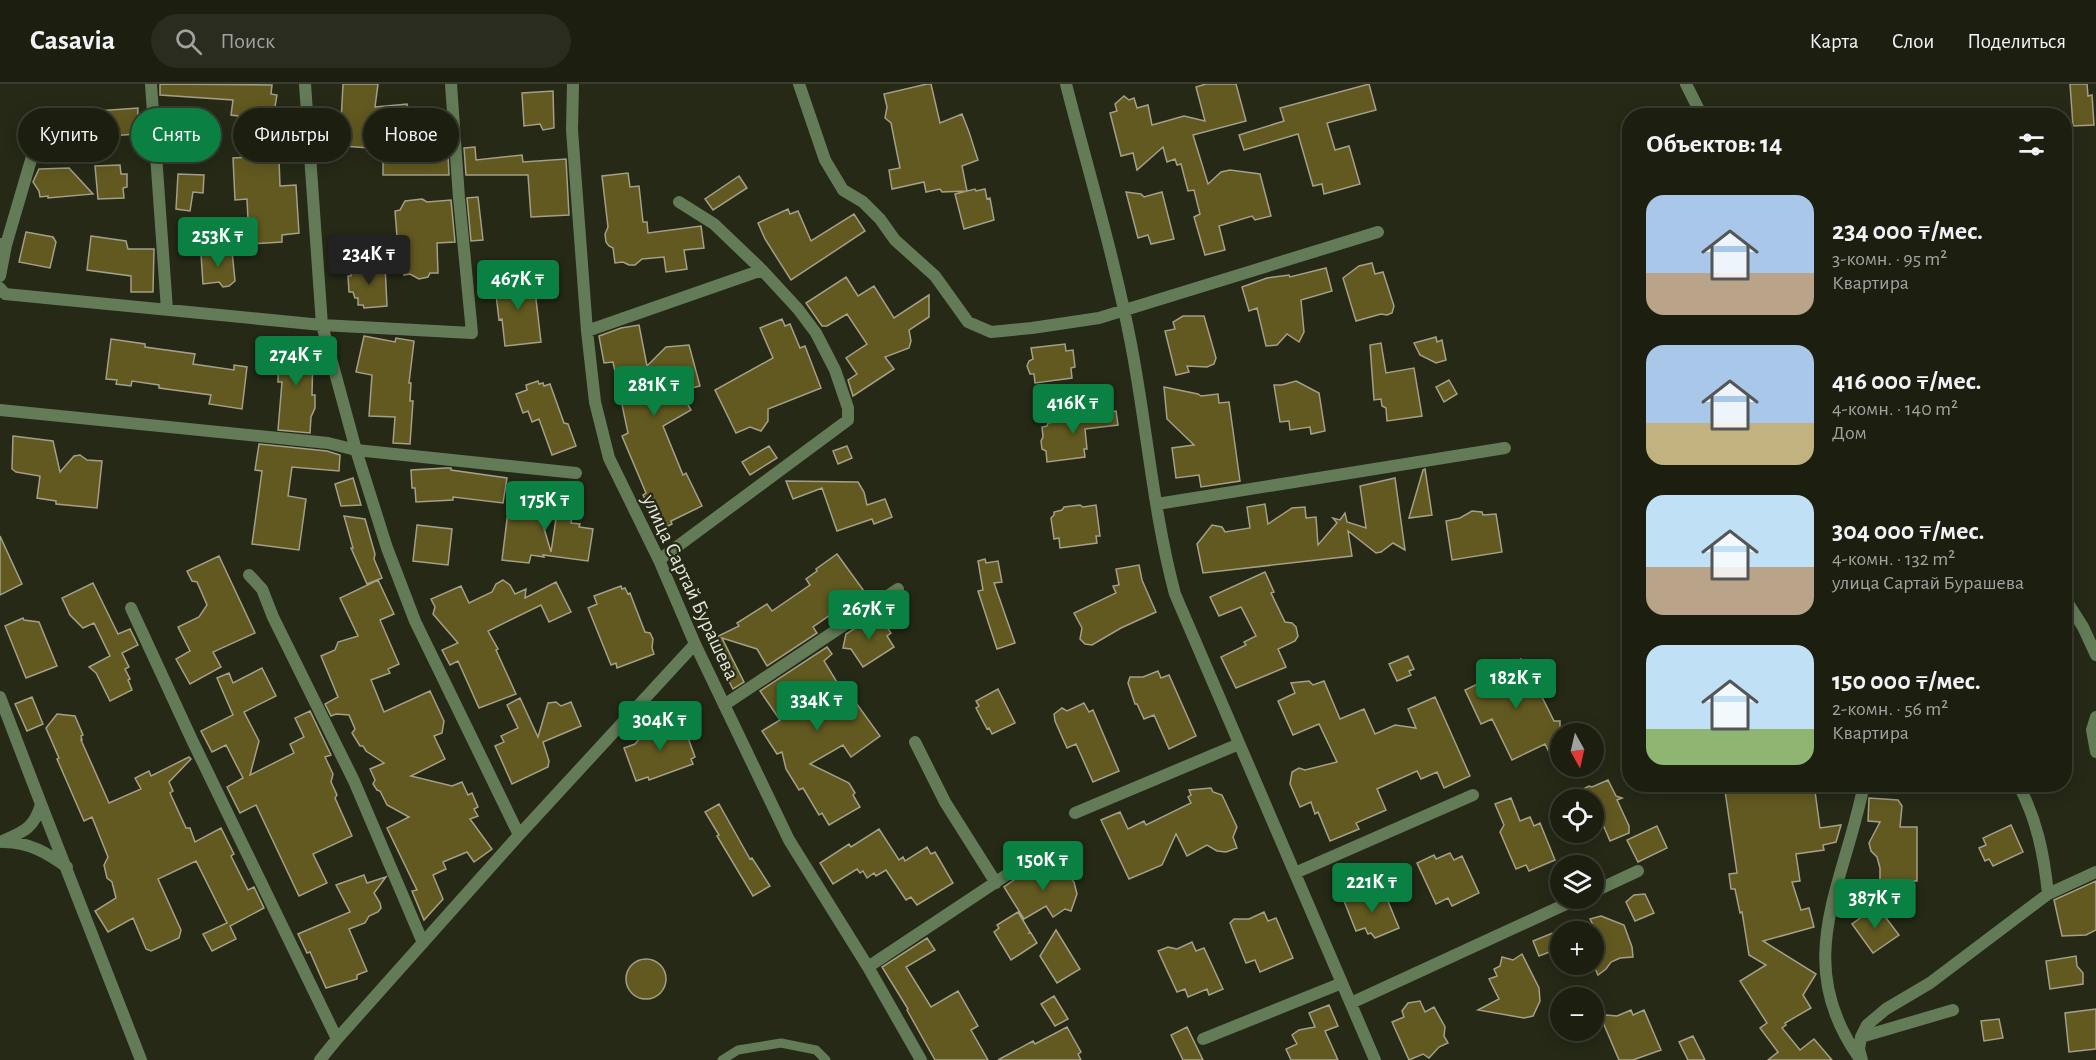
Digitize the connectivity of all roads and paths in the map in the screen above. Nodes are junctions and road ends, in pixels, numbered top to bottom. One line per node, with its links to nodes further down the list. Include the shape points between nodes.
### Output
1 (151, 84): 17 (street)
2 (305, 84): 18 (street)
3 (452, 84): 18 (street, via 472,333)
4 (573, 84): 19 (street, улица Сартай Бурашева, via 572,130)
5 (800, 84): 16 (street, via 825,160 843,190 863,202 895,240 935,276 968,322 991,332 1099,318)
6 (1686, 84): 8 (street)
7 (1068, 85): 16 (street)
8 (1698, 108)
9 (29, 162): 12 (street)
10 (679, 202): 13 (street, via 714,224)
11 (1378, 232): 16 (street)
12 (3, 245): 14 (street)
13 (762, 270): 19 (street); 25 (street, via 816,333 836,370 848,420)
14 (0, 276)
15 (0, 288): 17 (street, via 5,294)
16 (1124, 309): 24 (street)
17 (167, 310): 18 (street)
18 (322, 325): 22 (street)
19 (587, 331): 25 (street, улица Сартай Бурашева, via 595,402 609,458)
20 (0, 410): 22 (street, via 328,443)
21 (1505, 448): 24 (street)
22 (356, 450): 23 (street); 43 (street, via 415,621)
23 (576, 472)
24 (1157, 504): 36 (street, via 1175,594)
25 (659, 560): 30 (street, улица Сартай Бурашева)
26 (249, 575): 53 (street, via 262,589 354,781)
27 (898, 589): 33 (street)
28 (131, 608): 59 (street)
29 (2072, 610): 31 (street)
30 (695, 644): 33 (street, улица Сартай Бурашева); 43 (street)
31 (2096, 656)
32 (0, 697): 41 (street)
33 (724, 705): 54 (street, улица Сартай Бурашева, via 789,840)
34 (2096, 717): 37 (street, via 2092,730)
35 (915, 742): 49 (street, via 945,802)
36 (1239, 744): 42 (street); 48 (street)
37 (2096, 752)
38 (1862, 792): 67 (street, via 1829,915 1824,953 1828,994 1840,1026)
39 (2022, 792): 51 (street, via 2042,847)
40 (1473, 795): 48 (street)
41 (41, 804): 44 (street); 44 (street, via 30,828 0,842 32,846)
42 (1076, 813)
43 (519, 836): 53 (street)
44 (68, 868): 61 (street)
45 (1011, 872): 49 (street)
46 (1638, 872): 50 (street)
47 (2096, 872): 51 (street)
48 (1295, 873): 55 (street)
49 (996, 883): 54 (street)
50 (1604, 887)
51 (2048, 894): 58 (street, via 1929,983 1886,1009 1867,1025)
52 (1556, 909): 56 (street)
53 (423, 943): 59 (street)
54 (868, 967): 65 (street, улица Сартай Бурашева)
55 (1342, 983): 56 (street); 60 (street)
56 (1351, 1003): 66 (street)
57 (1953, 1010): 58 (street)
58 (1861, 1037): 67 (street)
59 (337, 1039): 62 (street)
60 (1203, 1039)
61 (141, 1060)
62 (320, 1060)
63 (722, 1060): 64 (lane, via 738,1050 781,1043 816,1050)
64 (826, 1060)
65 (921, 1060)
66 (1375, 1060)
67 (1862, 1060)

